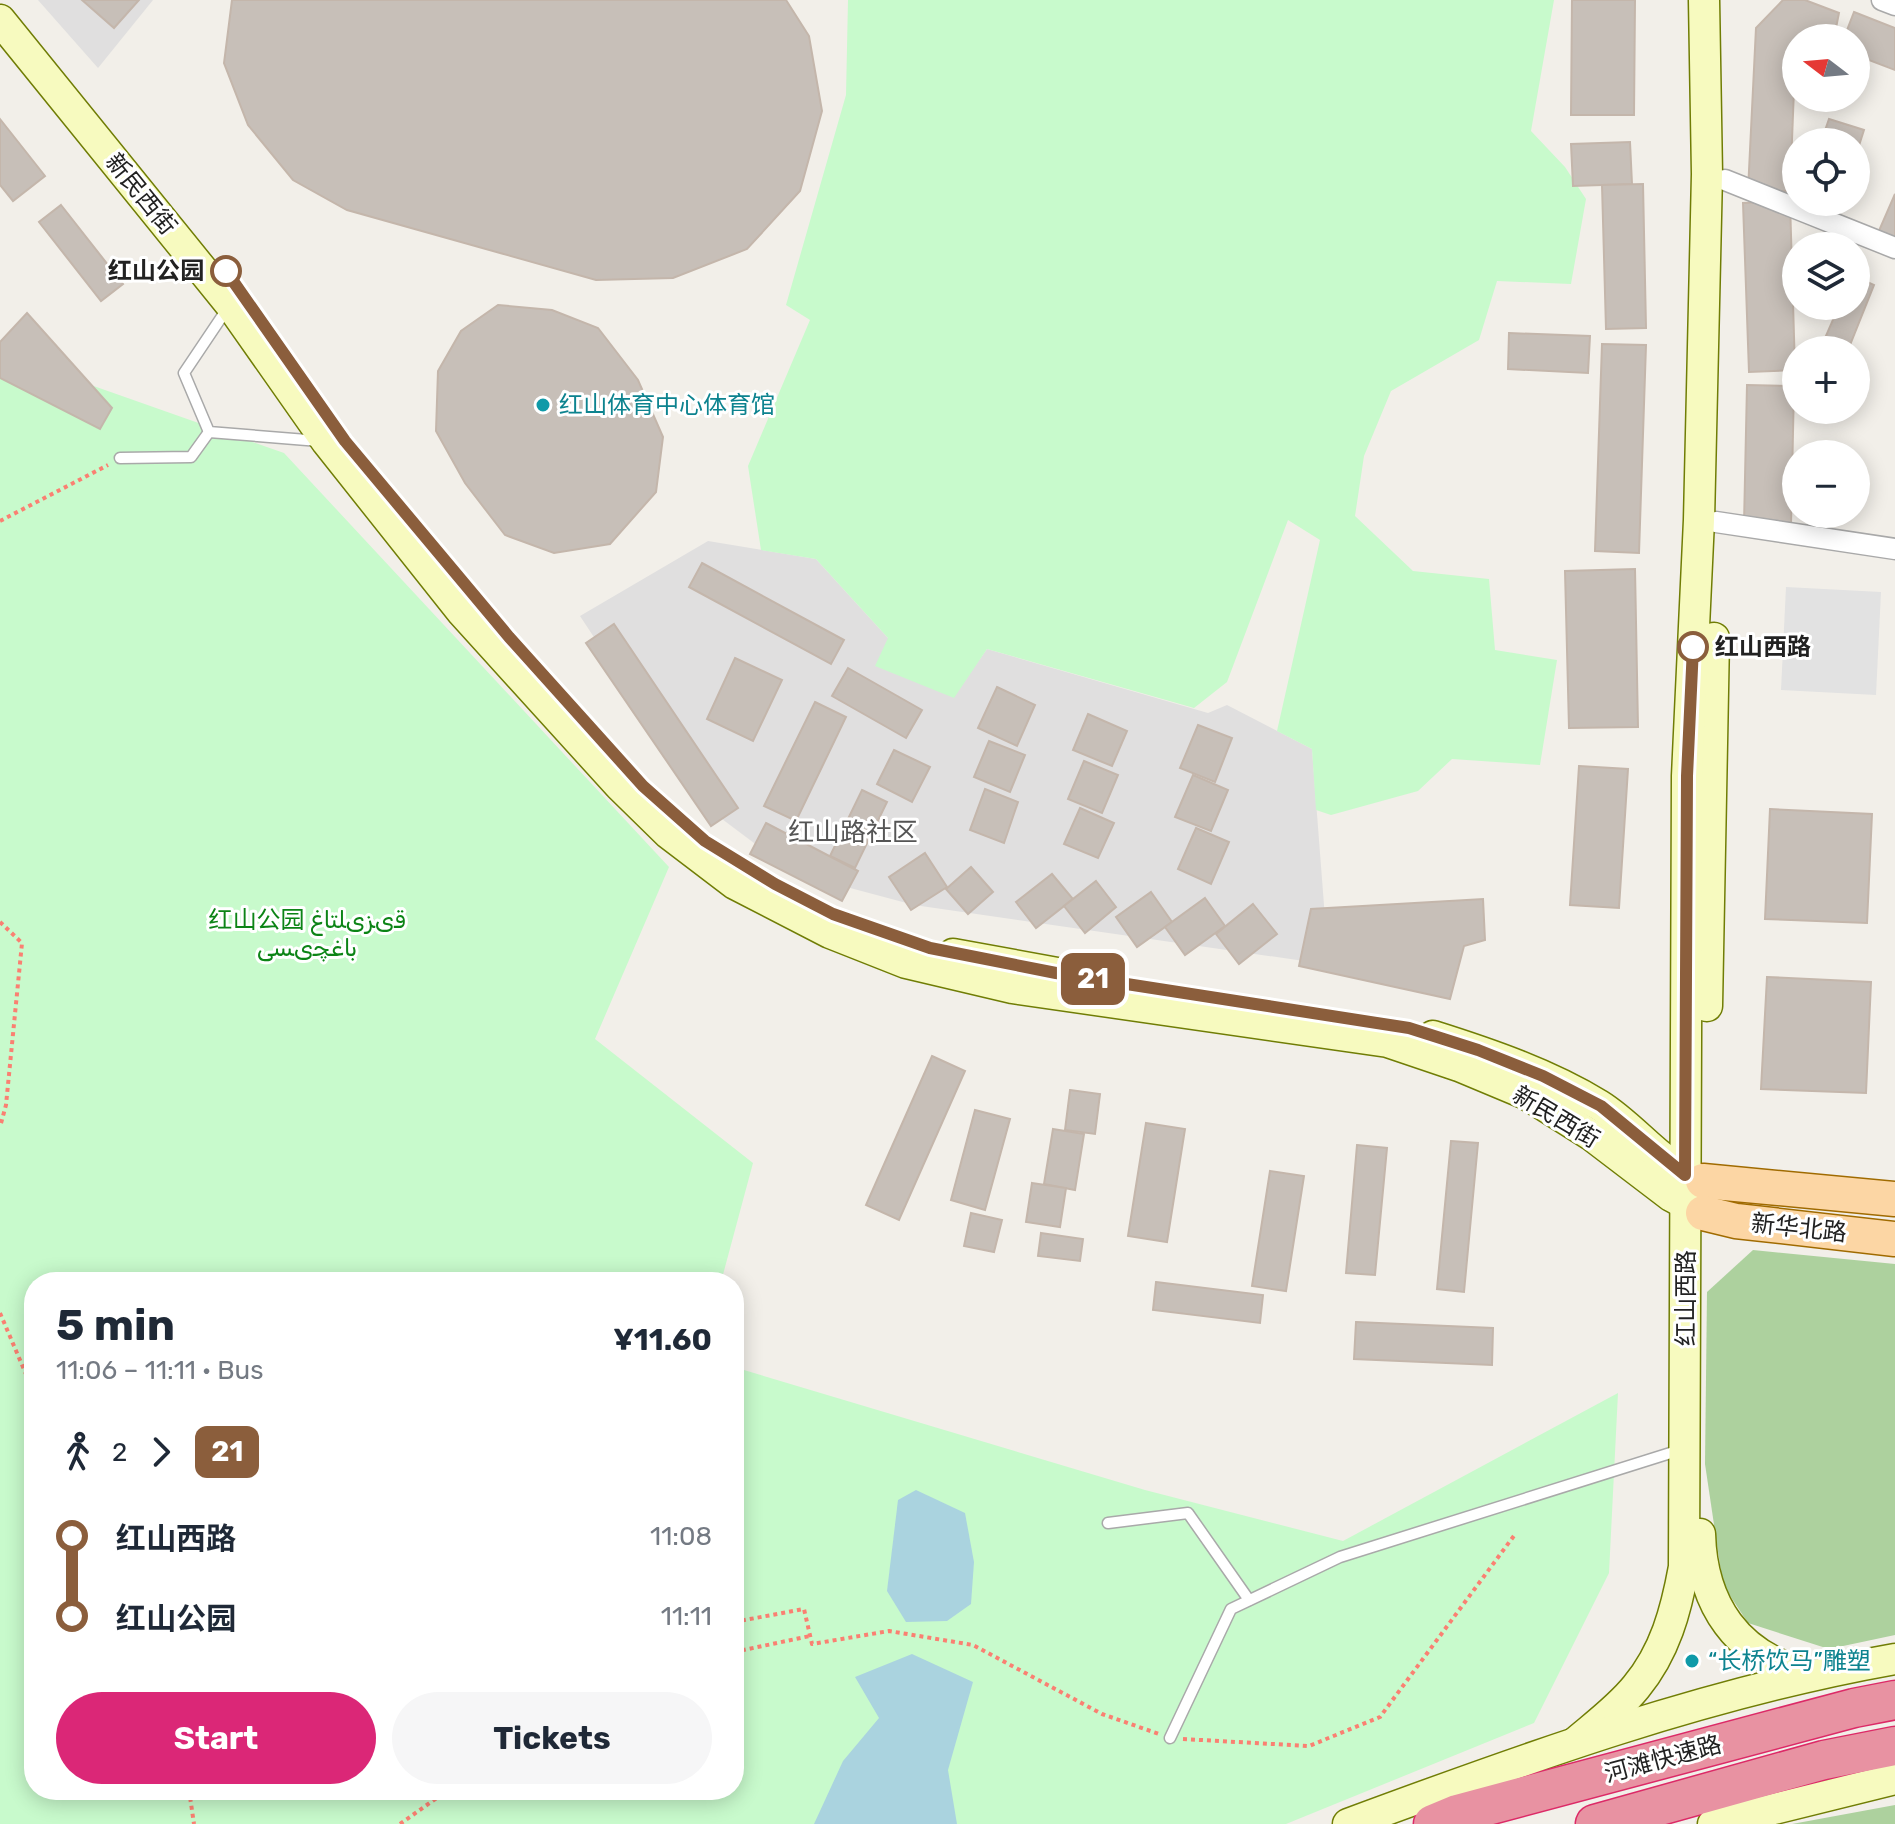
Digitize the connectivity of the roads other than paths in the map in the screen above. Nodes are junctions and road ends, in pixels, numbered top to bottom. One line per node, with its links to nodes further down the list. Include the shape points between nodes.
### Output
1 (8, 0): 15 (main road, 新民西街, via 241,289 345,441 509,637 643,786 705,841 833,914 930,948 1409,1028 1478,1050 1601,1106)
2 (1704, 0): 15 (main road, 红山西路, via 1707,174 1687,776)
3 (1721, 0): 7 (main road, 红山西路)
4 (1882, 0): 5 (street)
5 (1895, 5)
6 (0, 20): 9 (main road, 新民西街)
7 (1725, 180): 8 (street); 13 (main road, 红山西路)
8 (1895, 248)
9 (230, 304): 10 (lane, via 184,373); 11 (main road, 新民西街)
10 (209, 432): 11 (lane); 12 (lane, via 191,457)
11 (327, 442): 15 (main road, 新民西街, via 462,612 619,785 668,833 735,884 830,933 906,963 1012,988 1388,1042 1526,1094)
12 (120, 458)
13 (1716, 522): 14 (street); 15 (main road, 红山西路)
14 (1895, 549)
15 (1694, 1193): 16 (main road, 新华北路); 17 (main road, 新华北路, via 1736,1221); 18 (main road, 红山西路); 22 (main road, 红山西路, via 1701,1563 1725,1620 1750,1649 1781,1667)
16 (1895, 1199)
17 (1895, 1239)
18 (1686, 1448): 20 (lane, via 1340,1557); 25 (main road, 红山西路, via 1684,1567 1663,1647 1636,1688)
19 (1108, 1523): 20 (lane, via 1188,1513)
20 (1249, 1600): 24 (lane, via 1231,1609)
21 (1895, 1659): 22 (main road)
22 (1807, 1674): 25 (main road)
23 (1895, 1700): 29 (highway, 河滩快速路)
24 (1170, 1738)
25 (1576, 1742): 28 (main road)
26 (1895, 1746): 30 (highway, 河滩快速路, via 1824,1760)
27 (1895, 1779): 31 (main road)
28 (1348, 1824)
29 (1433, 1824)
30 (1595, 1824)
31 (1713, 1824)

